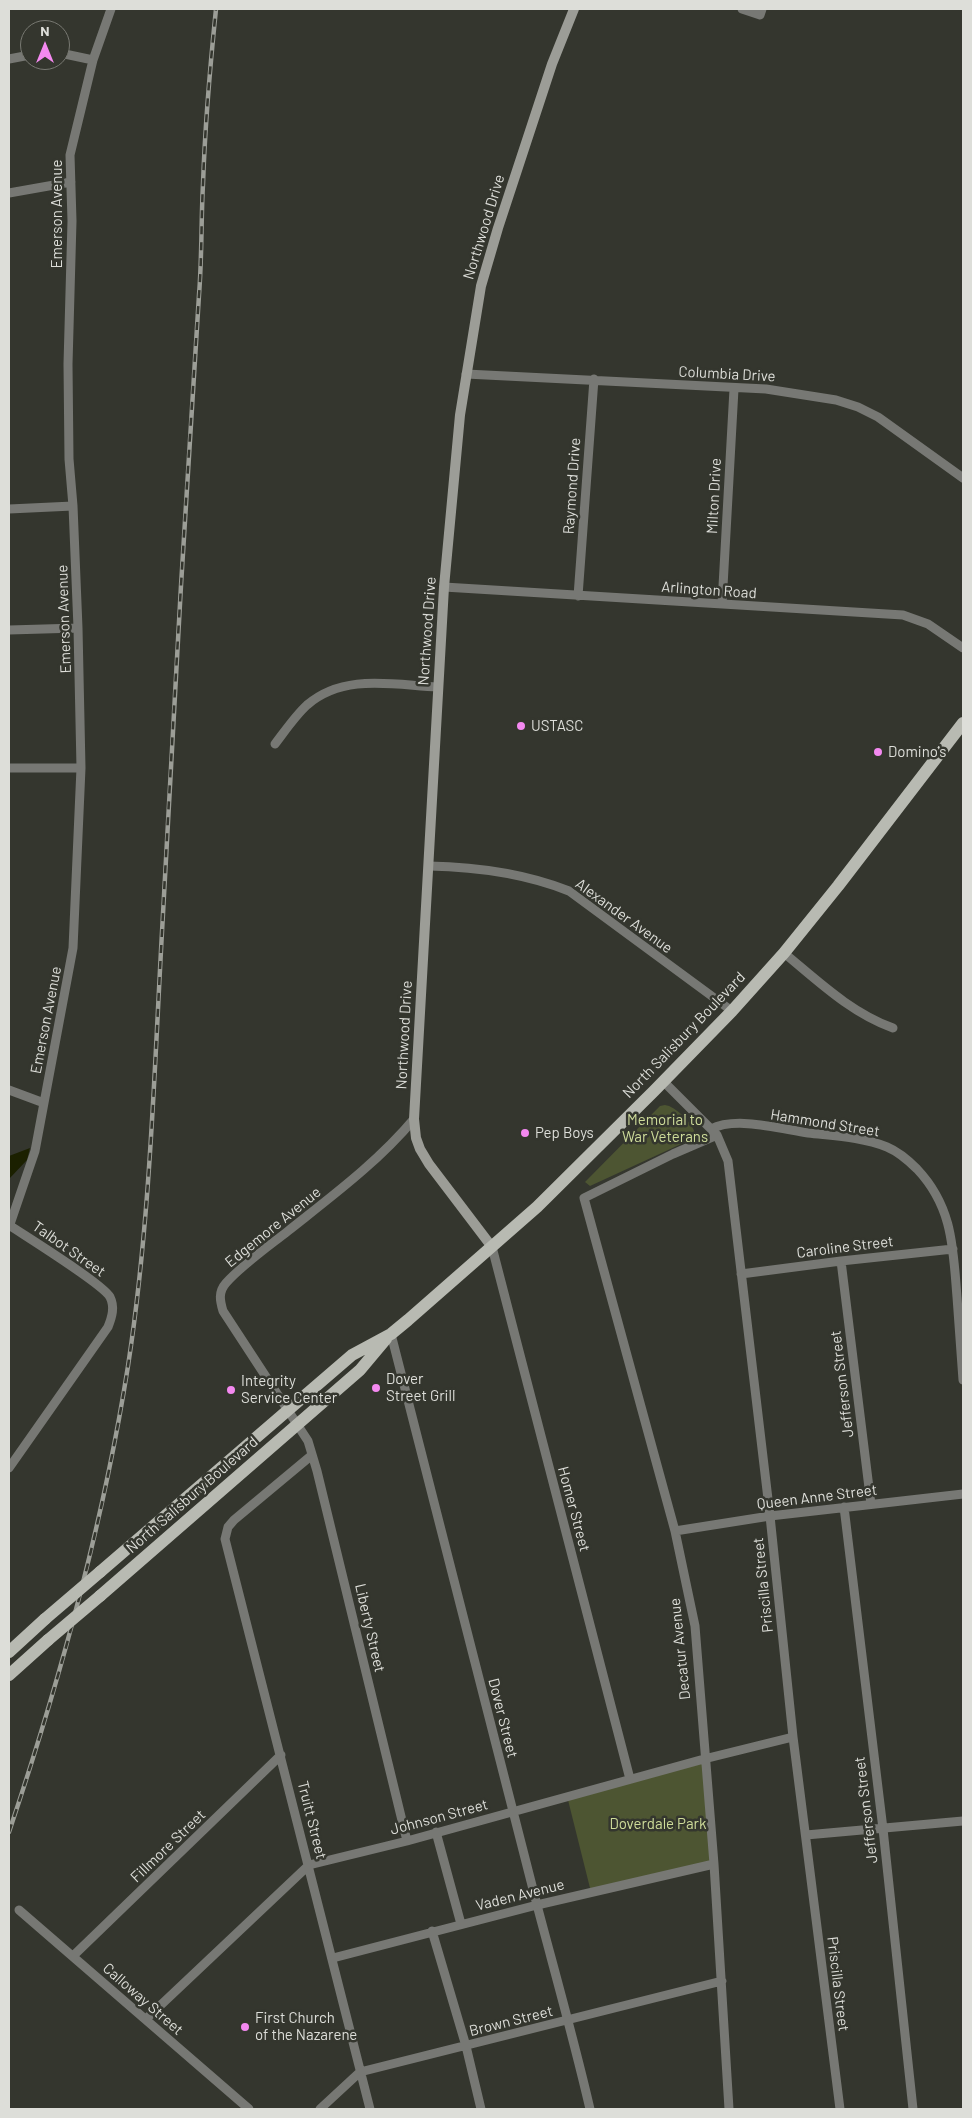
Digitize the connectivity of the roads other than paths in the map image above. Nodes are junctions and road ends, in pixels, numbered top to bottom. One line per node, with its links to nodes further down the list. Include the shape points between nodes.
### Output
1 (111, 9): 6 (street, Emerson Avenue)
2 (574, 9): 9 (street, Northwood Drive, via 552,64 498,228 481,286)
3 (742, 9): 4 (street)
4 (761, 12)
5 (70, 55): 6 (street)
6 (93, 60): 7 (street, Emerson Avenue, via 70,155)
7 (71, 182): 8 (street); 13 (street, Emerson Avenue, via 68,364)
8 (9, 193)
9 (466, 374): 10 (street, Columbia Drive); 15 (street, Northwood Drive, via 452,480)
10 (594, 379): 11 (street, Columbia Drive); 16 (street, Raymond Drive)
11 (734, 388): 12 (street, Columbia Drive, via 790,392 858,407 902,432); 17 (street, Milton Drive)
12 (963, 478)
13 (73, 506): 14 (street); 18 (street, Emerson Avenue)
14 (9, 509)
15 (444, 587): 16 (street, Arlington Road); 21 (street, Northwood Drive)
16 (578, 596): 17 (street, Arlington Road)
17 (722, 604): 20 (street, Arlington Road, via 903,615 928,624)
18 (78, 628): 19 (street); 25 (street, Emerson Avenue)
19 (9, 630)
20 (963, 648)
21 (438, 687): 23 (street, via 359,683 341,686 324,692 306,706); 26 (street, Northwood Drive)
22 (963, 723): 27 (main road, North Salisbury Boulevard)
23 (275, 744)
24 (9, 768): 25 (street)
25 (81, 768): 32 (street, Emerson Avenue, via 73,948)
26 (429, 866): 28 (street, Alexander Avenue, via 509,873 569,891); 33 (street, Northwood Drive)
27 (784, 953): 28 (main road, North Salisbury Boulevard); 29 (street, via 854,1009)
28 (732, 1010): 30 (main road, North Salisbury Boulevard)
29 (893, 1028)
30 (663, 1081): 34 (street, Priscilla Street); 37 (main road, North Salisbury Boulevard, via 537,1207)
31 (9, 1090): 32 (street)
32 (44, 1103): 36 (street, Emerson Avenue, via 35,1151)
33 (414, 1119): 37 (street, Northwood Drive, via 420,1149); 43 (street, Edgemore Avenue, via 332,1196 225,1283 220,1294 223,1311)
34 (714, 1132): 35 (street, Hammond Street); 38 (street, Hammond Street, via 719,1125 749,1125 854,1139 889,1148 904,1157 932,1187 950,1226); 40 (street, Priscilla Street, via 728,1161)
35 (584, 1198): 51 (street, Decatur Avenue)
36 (9, 1226): 46 (street, Talbot Street, via 109,1295 113,1303 108,1326)
37 (492, 1247): 41 (main road, North Salisbury Boulevard); 57 (street, Homer Street)
38 (953, 1249): 39 (street, Caroline Street); 42 (street, Hammond Street)
39 (841, 1261): 40 (street, Caroline Street); 48 (street, Jefferson Street)
40 (740, 1274): 50 (street, Priscilla Street)
41 (391, 1334): 43 (main road, North Salisbury Boulevard, via 352,1355); 44 (main road, North Salisbury Boulevard, via 360,1370); 58 (street, Dover Street)
42 (963, 1380)
43 (288, 1410): 44 (street, Edgemore Avenue); 52 (main road, North Salisbury Boulevard, bridge)
44 (298, 1425): 45 (street, Liberty Street); 53 (main road, North Salisbury Boulevard, bridge)
45 (312, 1455): 55 (street, Truitt Street, via 234,1520 225,1539); 63 (street, Liberty Street)
46 (9, 1468)
47 (963, 1494): 48 (street, Queen Anne Street)
48 (871, 1504): 49 (street, Queen Anne Street)
49 (844, 1507): 50 (street, Queen Anne Street); 60 (street, Jefferson Street)
50 (770, 1516): 51 (street, Queen Anne Street); 54 (street, Priscilla Street)
51 (674, 1532): 56 (street, Decatur Avenue, via 694,1626)
52 (9, 1652)
53 (9, 1675)
54 (793, 1737): 56 (street, Johnson Street); 62 (street, Priscilla Street)
55 (282, 1755): 64 (street, Truitt Street); 70 (street, Fillmore Street)
56 (704, 1759): 57 (street, Johnson Street); 65 (street, Decatur Avenue)
57 (630, 1779): 58 (street, Johnson Street)
58 (512, 1810): 61 (street, Johnson Street); 66 (street, Dover Street)
59 (963, 1821): 60 (street)
60 (883, 1829): 62 (street); 84 (street, Jefferson Street)
61 (436, 1832): 63 (street, Johnson Street); 68 (street)
62 (806, 1835): 83 (street, Priscilla Street)
63 (407, 1840): 64 (street, Johnson Street)
64 (309, 1864): 71 (street, Truitt Street); 73 (street, Johnson Street)
65 (714, 1864): 66 (street, Vaden Avenue); 72 (street, Decatur Avenue)
66 (537, 1904): 68 (street, Vaden Avenue); 74 (street, Dover Street)
67 (19, 1910): 70 (street, Calloway Street)
68 (461, 1924): 69 (street, Vaden Avenue)
69 (432, 1931): 71 (street, Vaden Avenue); 75 (street)
70 (72, 1956): 73 (street, Calloway Street)
71 (333, 1958): 76 (street, Truitt Street)
72 (722, 1981): 74 (street, Brown Street); 82 (street, Decatur Avenue)
73 (146, 2019): 77 (street, Calloway Street)
74 (569, 2020): 75 (street, Brown Street); 81 (street, Dover Street)
75 (466, 2046): 76 (street, Brown Street); 80 (street)
76 (360, 2072): 78 (street, Brown Street); 79 (street, Truitt Street)
77 (249, 2109)
78 (320, 2109)
79 (370, 2109)
80 (481, 2109)
81 (590, 2109)
82 (729, 2109)
83 (840, 2109)
84 (913, 2109)

